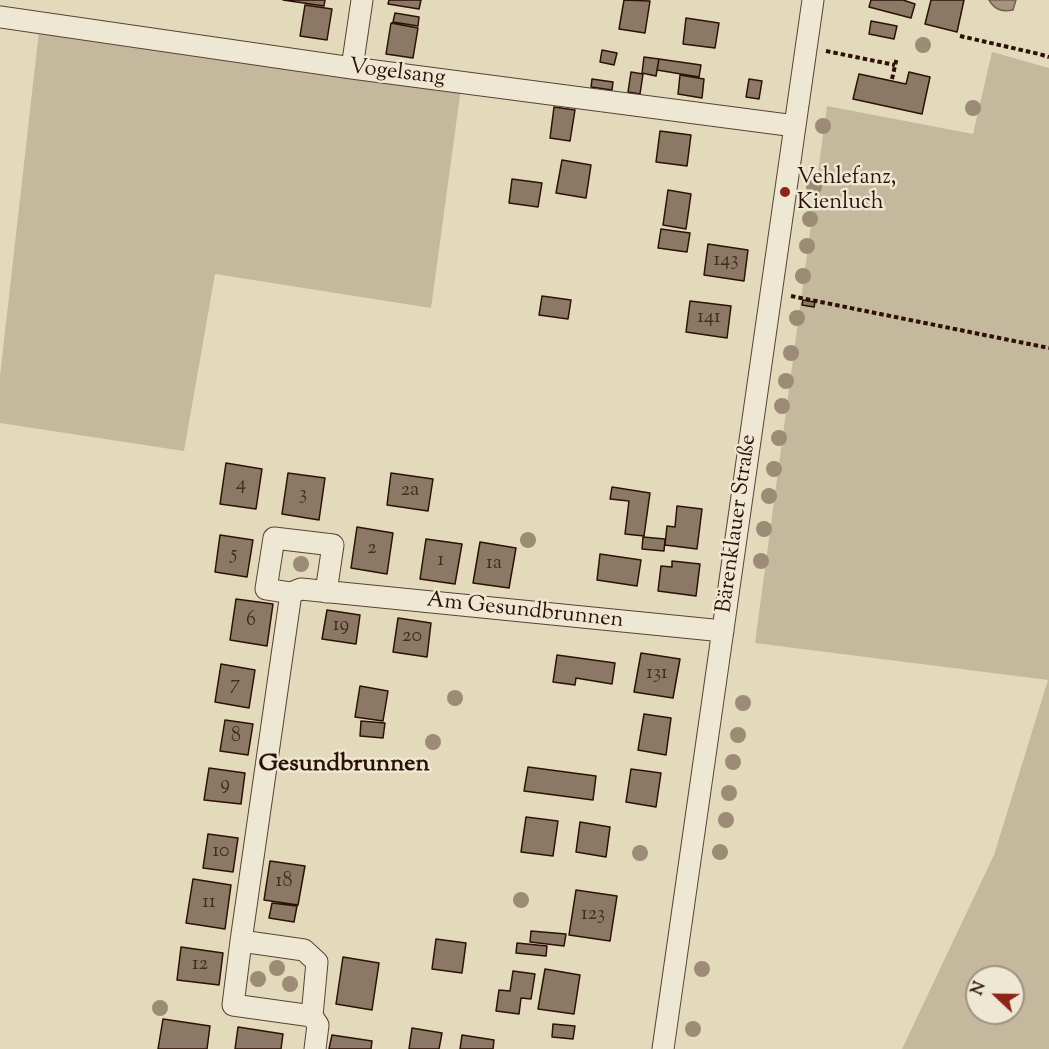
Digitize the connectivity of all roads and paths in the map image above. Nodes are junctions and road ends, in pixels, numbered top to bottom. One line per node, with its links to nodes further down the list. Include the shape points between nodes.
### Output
1 (362, 0): 9 (street)
2 (813, 0): 11 (street, Bärenklauer Straße)
3 (0, 17): 9 (street, Vogelsang)
4 (960, 36): 7 (path)
5 (828, 44): 8 (path, via 826,51)
6 (897, 57): 8 (path)
7 (1049, 57)
8 (895, 65): 10 (path)
9 (352, 68): 11 (street, Vogelsang)
10 (892, 79)
11 (795, 126): 12 (street, Bärenklauer Straße)
12 (772, 292): 13 (path); 16 (street, Bärenklauer Straße)
13 (1049, 348)
14 (326, 592): 15 (street, Am Gesundbrunnen, via 301,589); 15 (street, Am Gesundbrunnen, via 333,545 274,538 266,590); 16 (street, Am Gesundbrunnen)
15 (291, 593): 17 (street)
16 (723, 632): 20 (street, Bärenklauer Straße)
17 (241, 941): 18 (street, via 304,950 316,962); 18 (street, via 233,1005)
18 (312, 1016): 19 (street, via 318,1025)
19 (315, 1049)
20 (663, 1049)

